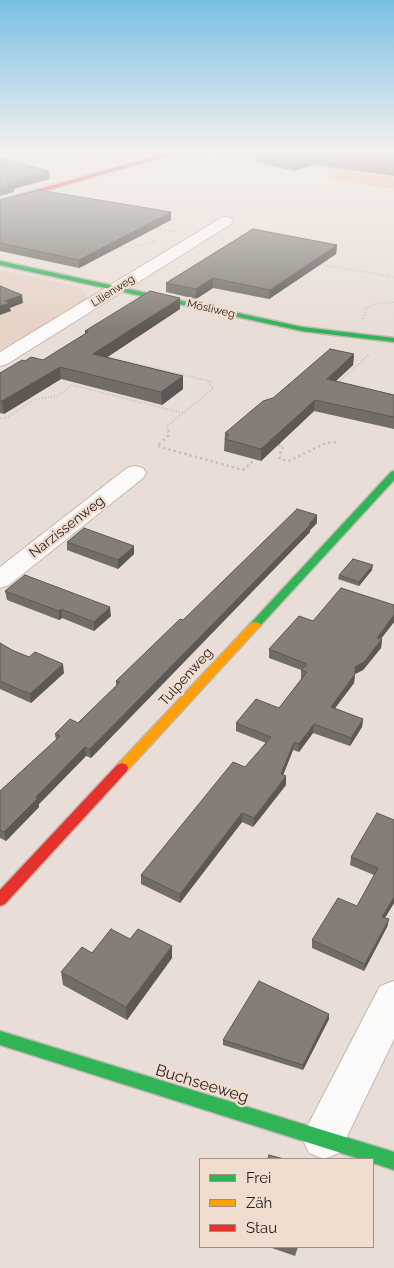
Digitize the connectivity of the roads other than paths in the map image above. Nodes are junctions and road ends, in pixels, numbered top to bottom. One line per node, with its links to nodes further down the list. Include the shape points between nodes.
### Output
1 (226, 222): 3 (street, Lilienweg)
2 (0, 264): 3 (street, Mösliweg)
3 (117, 289): 4 (street, Mösliweg, via 266,322); 5 (street, Lilienweg)
4 (394, 340)
5 (0, 360)
6 (135, 473): 8 (street, Narzissenweg)
7 (394, 474): 9 (street, Tulpenweg)
8 (0, 580)
9 (0, 900)
10 (394, 998): 12 (street)
11 (0, 1038): 12 (street, Buchseeweg)
12 (324, 1138): 13 (street, Buchseeweg)
13 (394, 1161)

